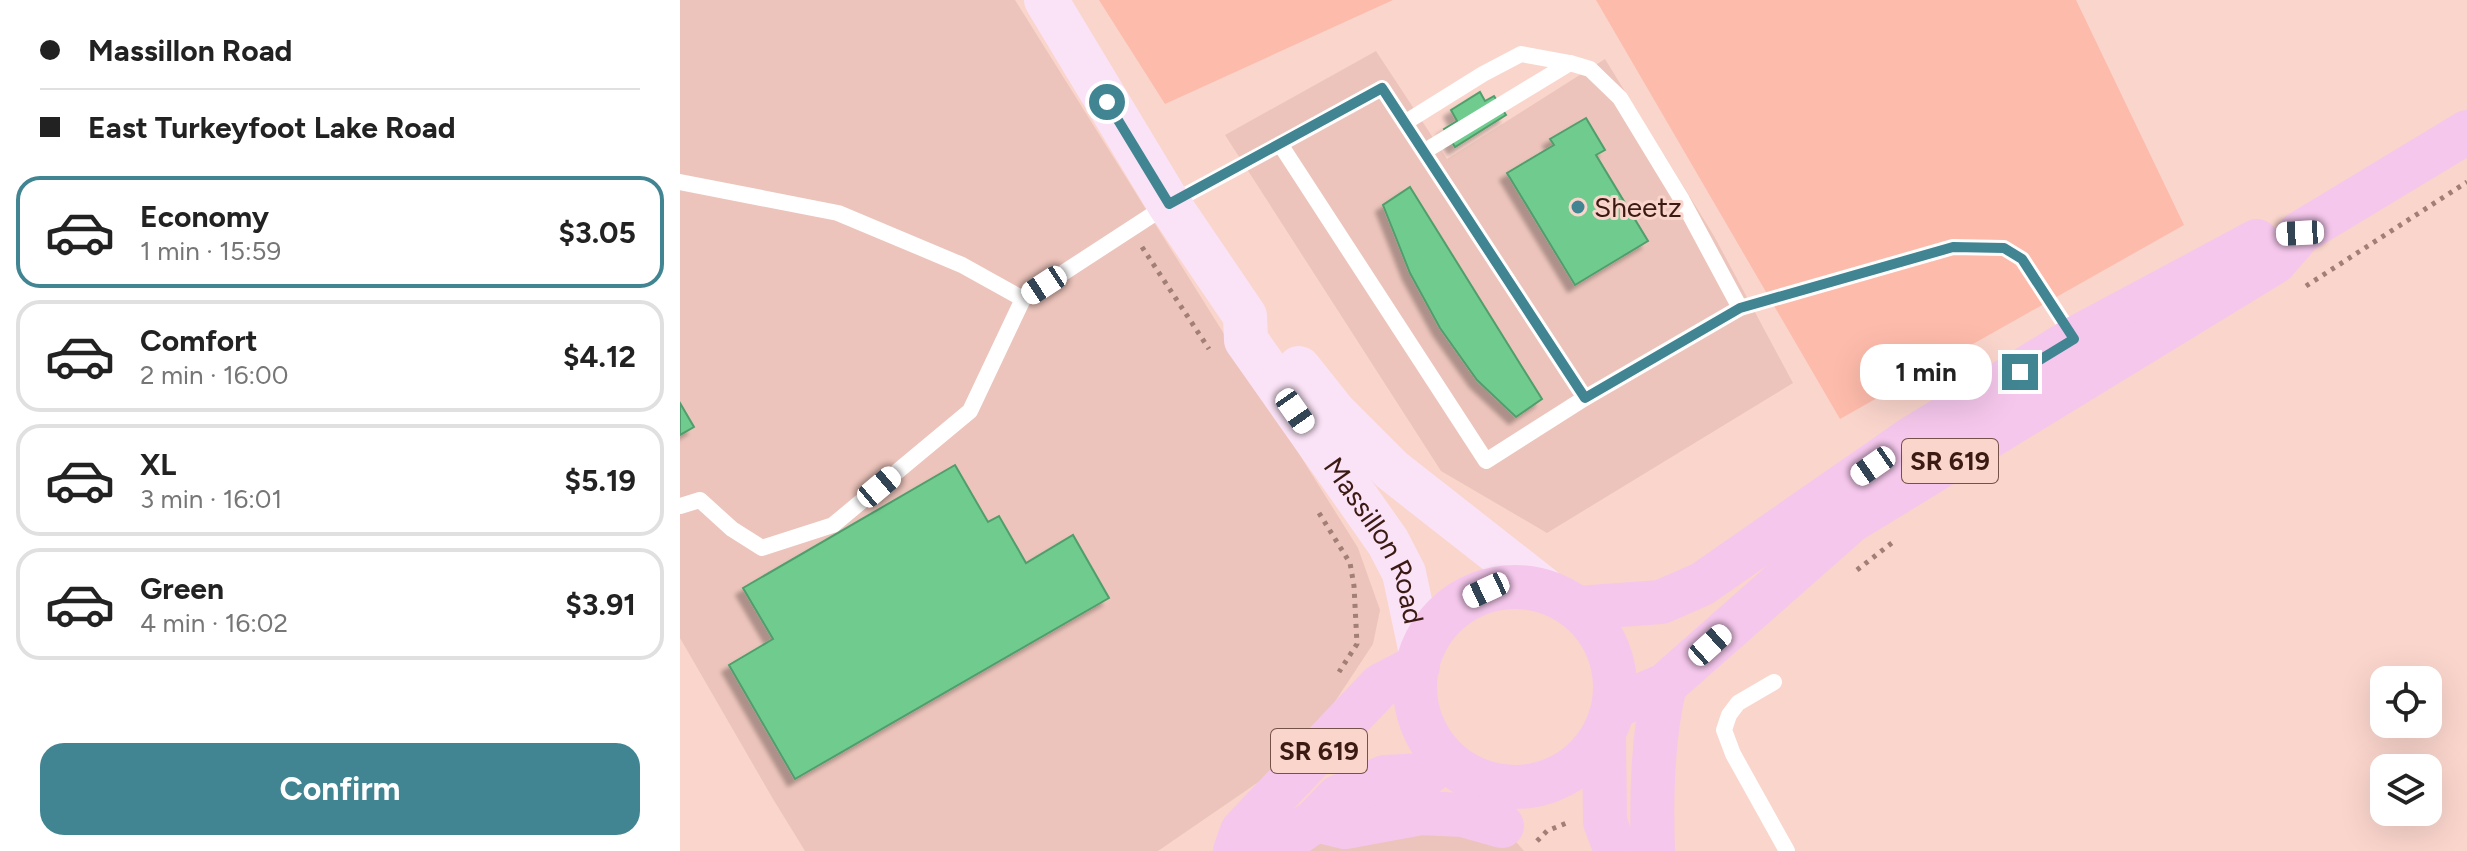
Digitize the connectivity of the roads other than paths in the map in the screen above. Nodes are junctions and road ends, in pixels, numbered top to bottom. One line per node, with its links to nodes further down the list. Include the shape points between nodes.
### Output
1 (1046, 0): 8 (main road, Massillon Road)
2 (1570, 63): 3 (lane, via 1521,54); 6 (lane); 11 (lane, via 1590,69 1620,98)
3 (1406, 122): 5 (lane, via 1382,88); 6 (lane)
4 (2467, 132): 9 (main road, SR 619)
5 (1280, 144): 8 (lane); 14 (lane, via 1486,461)
6 (1425, 151): 14 (lane)
7 (680, 182): 10 (lane, via 838,213 962,265)
8 (1169, 204): 10 (lane); 12 (main road, Massillon Road)
9 (2300, 233): 13 (main road, SR 619, via 2269,235); 19 (main road, SR 619, via 2275,262 1851,521)
10 (1023, 299): 15 (lane, via 970,411 833,525 762,548 700,500)
11 (1740, 308): 13 (lane, via 1953,247 2004,248 2022,259); 14 (lane)
12 (1245, 316): 16 (main road, Massillon Road, via 1269,325 1334,412 1392,470); 17 (main road, Massillon Road, via 1246,340 1388,542 1404,573)
13 (2074, 339): 16 (main road, SR 619, via 1912,438 1702,584 1661,602)
14 (1585, 398)
15 (680, 506)
16 (1561, 599): 17 (main road, via 1516,586 1486,590 1460,603 1438,623); 20 (main road, via 1594,623 1609,648 1616,676)
17 (1419, 659): 21 (main road, via 1416,707 1427,736); 25 (main road, SR 619, via 1381,685 1242,831)
18 (1774, 682): 28 (lane, via 1738,703 1724,730)
19 (1665, 685): 20 (main road, SR 619); 27 (main road, via 1652,797)
20 (1609, 721): 21 (main road, via 1585,760 1530,787 1500,787); 23 (main road)
21 (1458, 769): 22 (main road, SR 619, via 1385,777 1338,797); 24 (main road)
22 (1316, 820): 24 (main road, via 1345,827 1421,813 1463,815); 26 (main road, SR 619)
23 (1610, 834)
24 (1518, 843)
25 (1235, 851)
26 (1271, 851)
27 (1653, 851)
28 (1787, 851)

